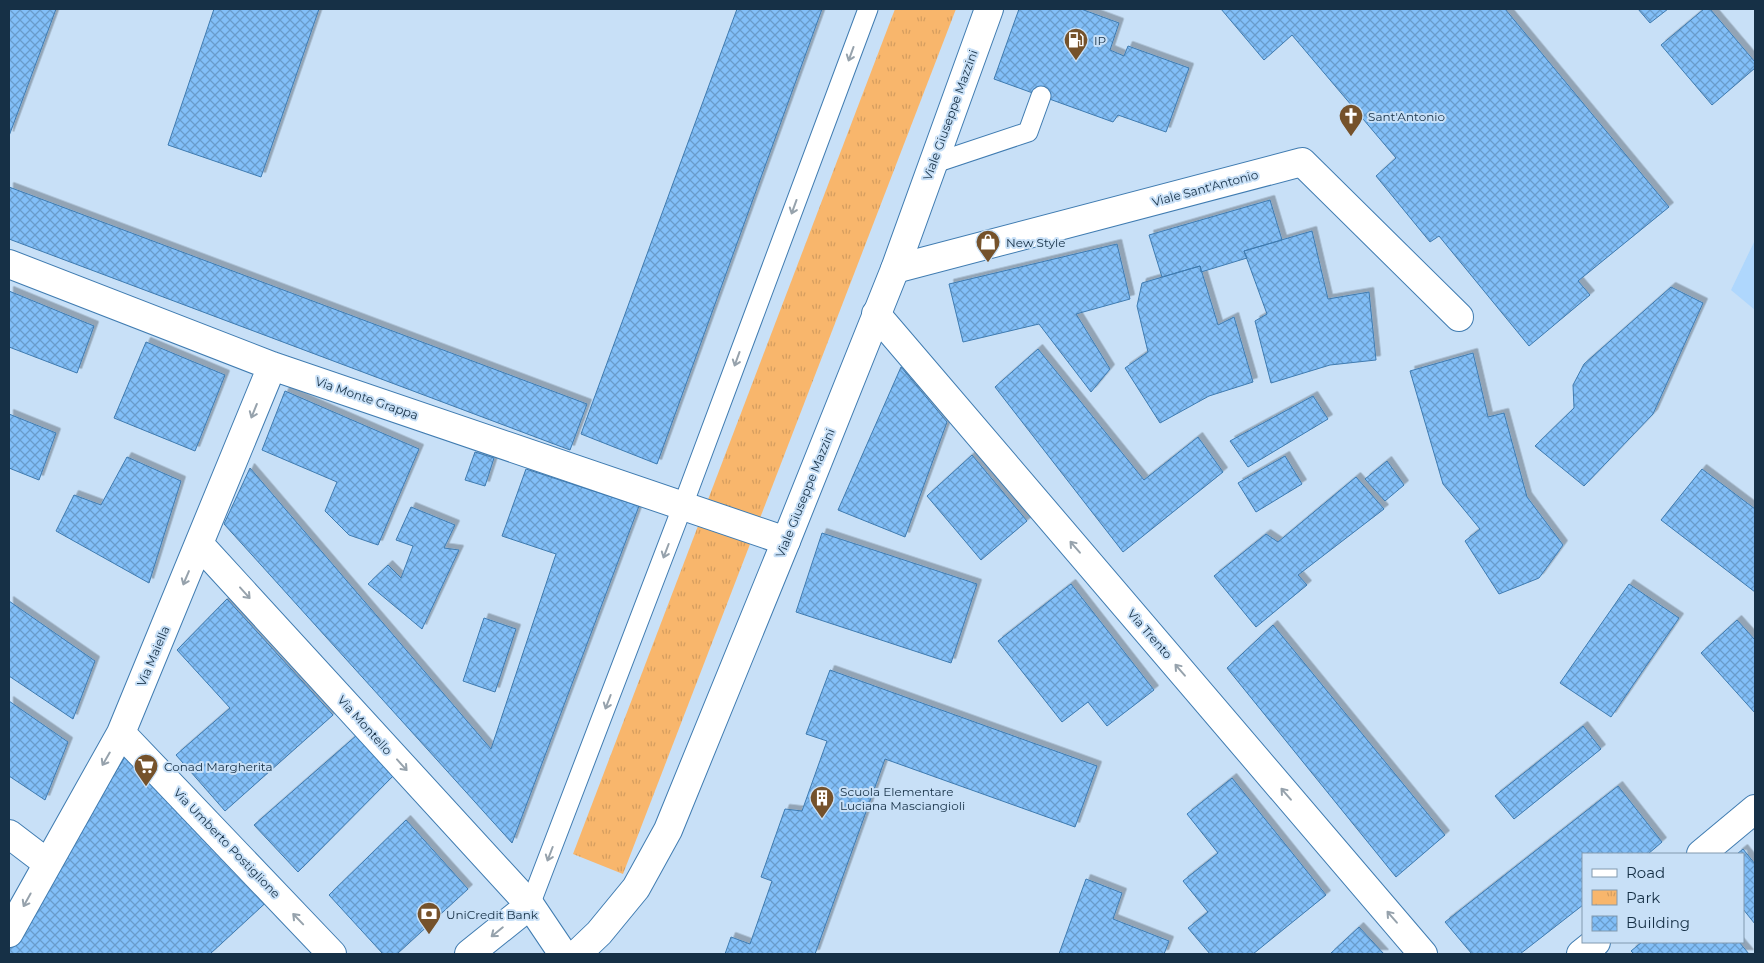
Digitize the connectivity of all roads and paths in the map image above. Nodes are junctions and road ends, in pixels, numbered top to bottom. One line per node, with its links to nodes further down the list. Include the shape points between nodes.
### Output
1 (868, 9): 10 (lane, one-way to 10)
2 (989, 9): 4 (street, Viale Giuseppe Mazzini)
3 (1041, 96): 4 (lane, via 1028,132)
4 (932, 164): 6 (street, Viale Giuseppe Mazzini)
5 (9, 264): 9 (street, Via Monte Grappa)
6 (895, 269): 7 (street, Viale Giuseppe Mazzini); 8 (street, Viale Sant'Antonio, via 1302,162)
7 (876, 314): 11 (street, Viale Giuseppe Mazzini); 25 (street, Via Trento, one-way to 7)
8 (1459, 317)
9 (272, 366): 10 (street, Via Monte Grappa); 12 (street, Via Maiella, one-way to 12)
10 (683, 505): 11 (street, Via Monte Grappa); 18 (lane, one-way to 18)
11 (786, 541): 24 (street, Viale Giuseppe Mazzini, via 668,830 636,888)
12 (200, 545): 13 (street, Via Maiella, one-way to 13); 18 (street, Via Montello, one-way to 18)
13 (121, 733): 17 (street, Via Maiella, one-way to 17); 21 (street, Via Umberto Postiglione, one-way to 13)
14 (1755, 808): 16 (street)
15 (9, 834): 17 (street)
16 (1702, 853)
17 (47, 863): 19 (street, Via Maiella, one-way to 19)
18 (530, 905): 22 (street, one-way to 22); 23 (street, Via Montello)
19 (9, 933)
20 (1595, 943): 26 (street)
21 (332, 954)
22 (469, 954)
23 (563, 954)
24 (577, 954)
25 (1423, 954)
26 (1581, 954)

